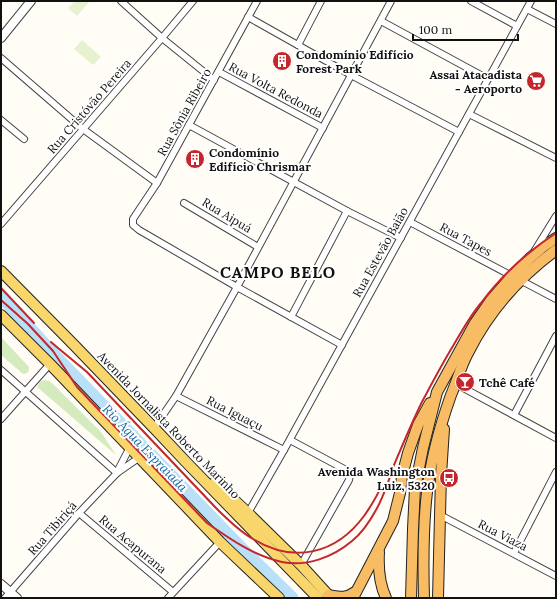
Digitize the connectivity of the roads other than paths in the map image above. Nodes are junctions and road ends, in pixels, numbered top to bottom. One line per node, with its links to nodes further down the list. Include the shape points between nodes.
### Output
1 (31, 1): 14 (street)
2 (120, 1): 15 (street, Rua Volta Redonda)
3 (192, 1): 15 (street, Rua Cristóvão Pereira)
4 (257, 1): 10 (street, Rua Sônia Ribeiro)
5 (322, 1): 16 (street)
6 (391, 1): 11 (street)
7 (471, 1): 13 (street)
8 (531, 1): 9 (street, Rua Estevão Baião)
9 (526, 9): 12 (street); 13 (street, Rua Estevão Baião)
10 (248, 17): 16 (street); 18 (street, Rua Sônia Ribeiro)
11 (381, 20): 19 (street); 20 (street)
12 (556, 24)
13 (517, 26): 20 (street, Rua Estevão Baião)
14 (1, 38)
15 (162, 38): 21 (street, Rua Volta Redonda); 26 (street, Rua Cristóvão Pereira)
16 (298, 45): 19 (street)
17 (1, 58): 26 (street)
18 (219, 72): 21 (street, Rua Sônia Ribeiro); 25 (street, Rua Volta Redonda)
19 (351, 75): 25 (street); 27 (street)
20 (488, 79): 22 (street, Rua Estevão Baião)
21 (214, 80): 24 (street, Rua Sônia Ribeiro)
22 (469, 114): 27 (street, Rua Estevão Baião); 29 (street)
23 (1, 120): 28 (street)
24 (189, 125): 30 (street); 31 (street, Rua Sônia Ribeiro)
25 (323, 128): 30 (street)
26 (84, 130): 31 (street); 36 (street, Rua Cristóvão Pereira)
27 (459, 132): 35 (street, Rua Estevão Baião)
28 (24, 139)
29 (556, 158)
30 (294, 181): 33 (street); 39 (street)
31 (157, 183): 44 (street, Rua Sônia Ribeiro, via 133,219 133,225)
32 (184, 203): 39 (street, Rua Aipuá)
33 (347, 211): 37 (street); 47 (street)
34 (556, 216): 41 (street)
35 (410, 222): 37 (street, Rua Estevão Baião); 43 (street, Rua Tapes)
36 (1, 224)
37 (401, 238): 49 (street, Rua Estevão Baião)
38 (556, 238): 41 (highway)
39 (258, 247): 44 (street)
40 (556, 250): 43 (highway)
41 (530, 258): 43 (highway)
42 (1, 271): 59 (main road, Avenida Jornalista Roberto Marinho)
43 (516, 278): 45 (street, Rua Tapes); 52 (highway, via 482,328 460,370); 54 (highway, via 491,300 475,323)
44 (236, 287): 47 (street); 55 (street)
45 (556, 299)
46 (1, 315): 50 (main road)
47 (291, 317): 49 (street)
48 (556, 336): 57 (street)
49 (342, 345): 61 (street, Rua Estevão Baião)
50 (50, 364): 53 (street); 62 (main road)
51 (1, 370): 53 (street)
52 (456, 384): 56 (highway); 57 (street)
53 (25, 392): 58 (street); 67 (street)
54 (437, 392): 72 (highway, via 412,440 393,521); 86 (highway, via 415,488)
55 (176, 396): 59 (street); 63 (street, Rua Iguaçu)
56 (445, 413): 70 (highway); 87 (highway, via 427,492)
57 (514, 415): 60 (street)
58 (1, 419)
59 (154, 428): 65 (main road, Avenida Jornalista Roberto Marinho)
60 (556, 438)
61 (290, 440): 63 (street, Rua Estevão Baião); 74 (street, via 346,470 350,475)
62 (130, 447): 64 (main road); 67 (street, Rua Tibiriçá)
63 (284, 450): 69 (street, Rua Estevão Baião)
64 (140, 457): 67 (street, Rua Tibiriçá); 71 (main road)
65 (186, 462): 69 (main road, via 199,467); 84 (main road, Avenida Jornalista Roberto Marinho)
66 (556, 472): 73 (street)
67 (117, 473): 68 (street, Rua Tibiriçá)
68 (79, 513): 77 (street, Rua Acapurana); 78 (street, Rua Tibiriçá)
69 (248, 513): 74 (main road)
70 (440, 515): 73 (street, Rua Viaza); 88 (highway)
71 (220, 542): 77 (street); 83 (main road)
72 (380, 548): 79 (highway); 85 (highway, via 379,581)
73 (514, 553): 75 (street, Rua Viaza)
74 (301, 565): 80 (main road)
75 (556, 576)
76 (1, 584): 78 (street)
77 (173, 592): 82 (street)
78 (8, 595): 81 (street)
79 (354, 595): 80 (highway, via 346,598)
80 (330, 596)
81 (17, 598)
82 (168, 598)
83 (279, 598)
84 (318, 598)
85 (386, 598)
86 (411, 598)
87 (424, 598)
88 (438, 598)

